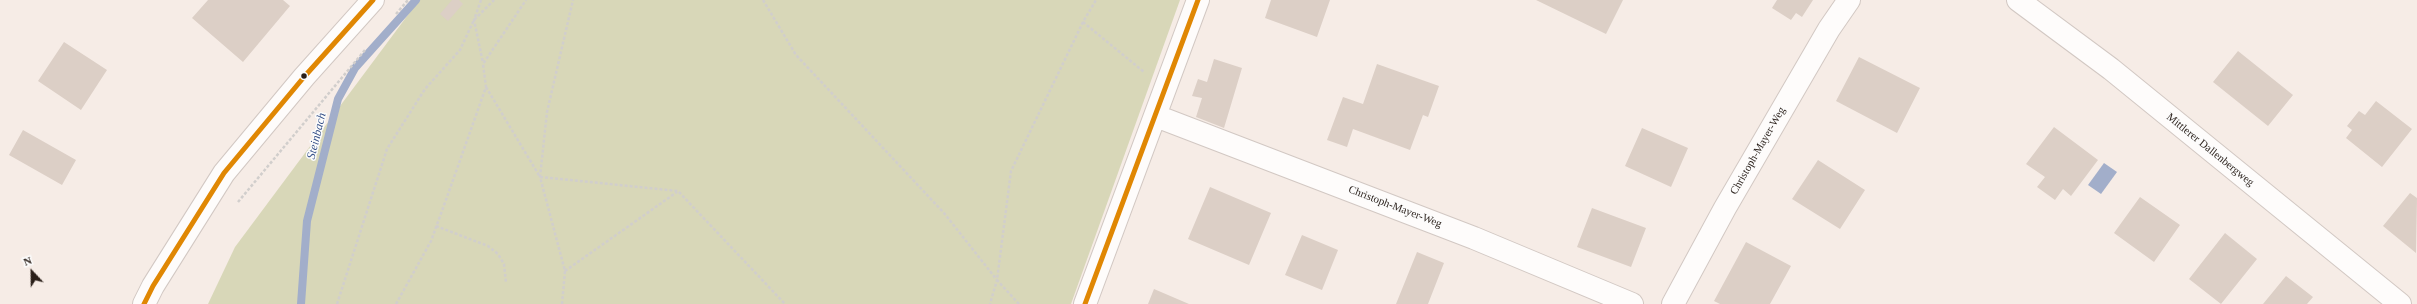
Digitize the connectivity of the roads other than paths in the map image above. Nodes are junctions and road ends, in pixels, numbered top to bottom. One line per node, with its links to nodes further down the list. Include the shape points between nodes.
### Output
1 (373, 0): 6 (street, via 304,77 224,173)
2 (1198, 0): 5 (street)
3 (1849, 0): 9 (street, Christoph-Mayer-Weg, via 1829,29 1725,208)
4 (2018, 0): 10 (street, Mittlerer Dallenbergweg, via 2111,69)
5 (1156, 116): 7 (street); 8 (street, Christoph-Mayer-Weg, via 1474,238)
6 (144, 304)
7 (1085, 304)
8 (1632, 304)
9 (1673, 304)
10 (2400, 304)

